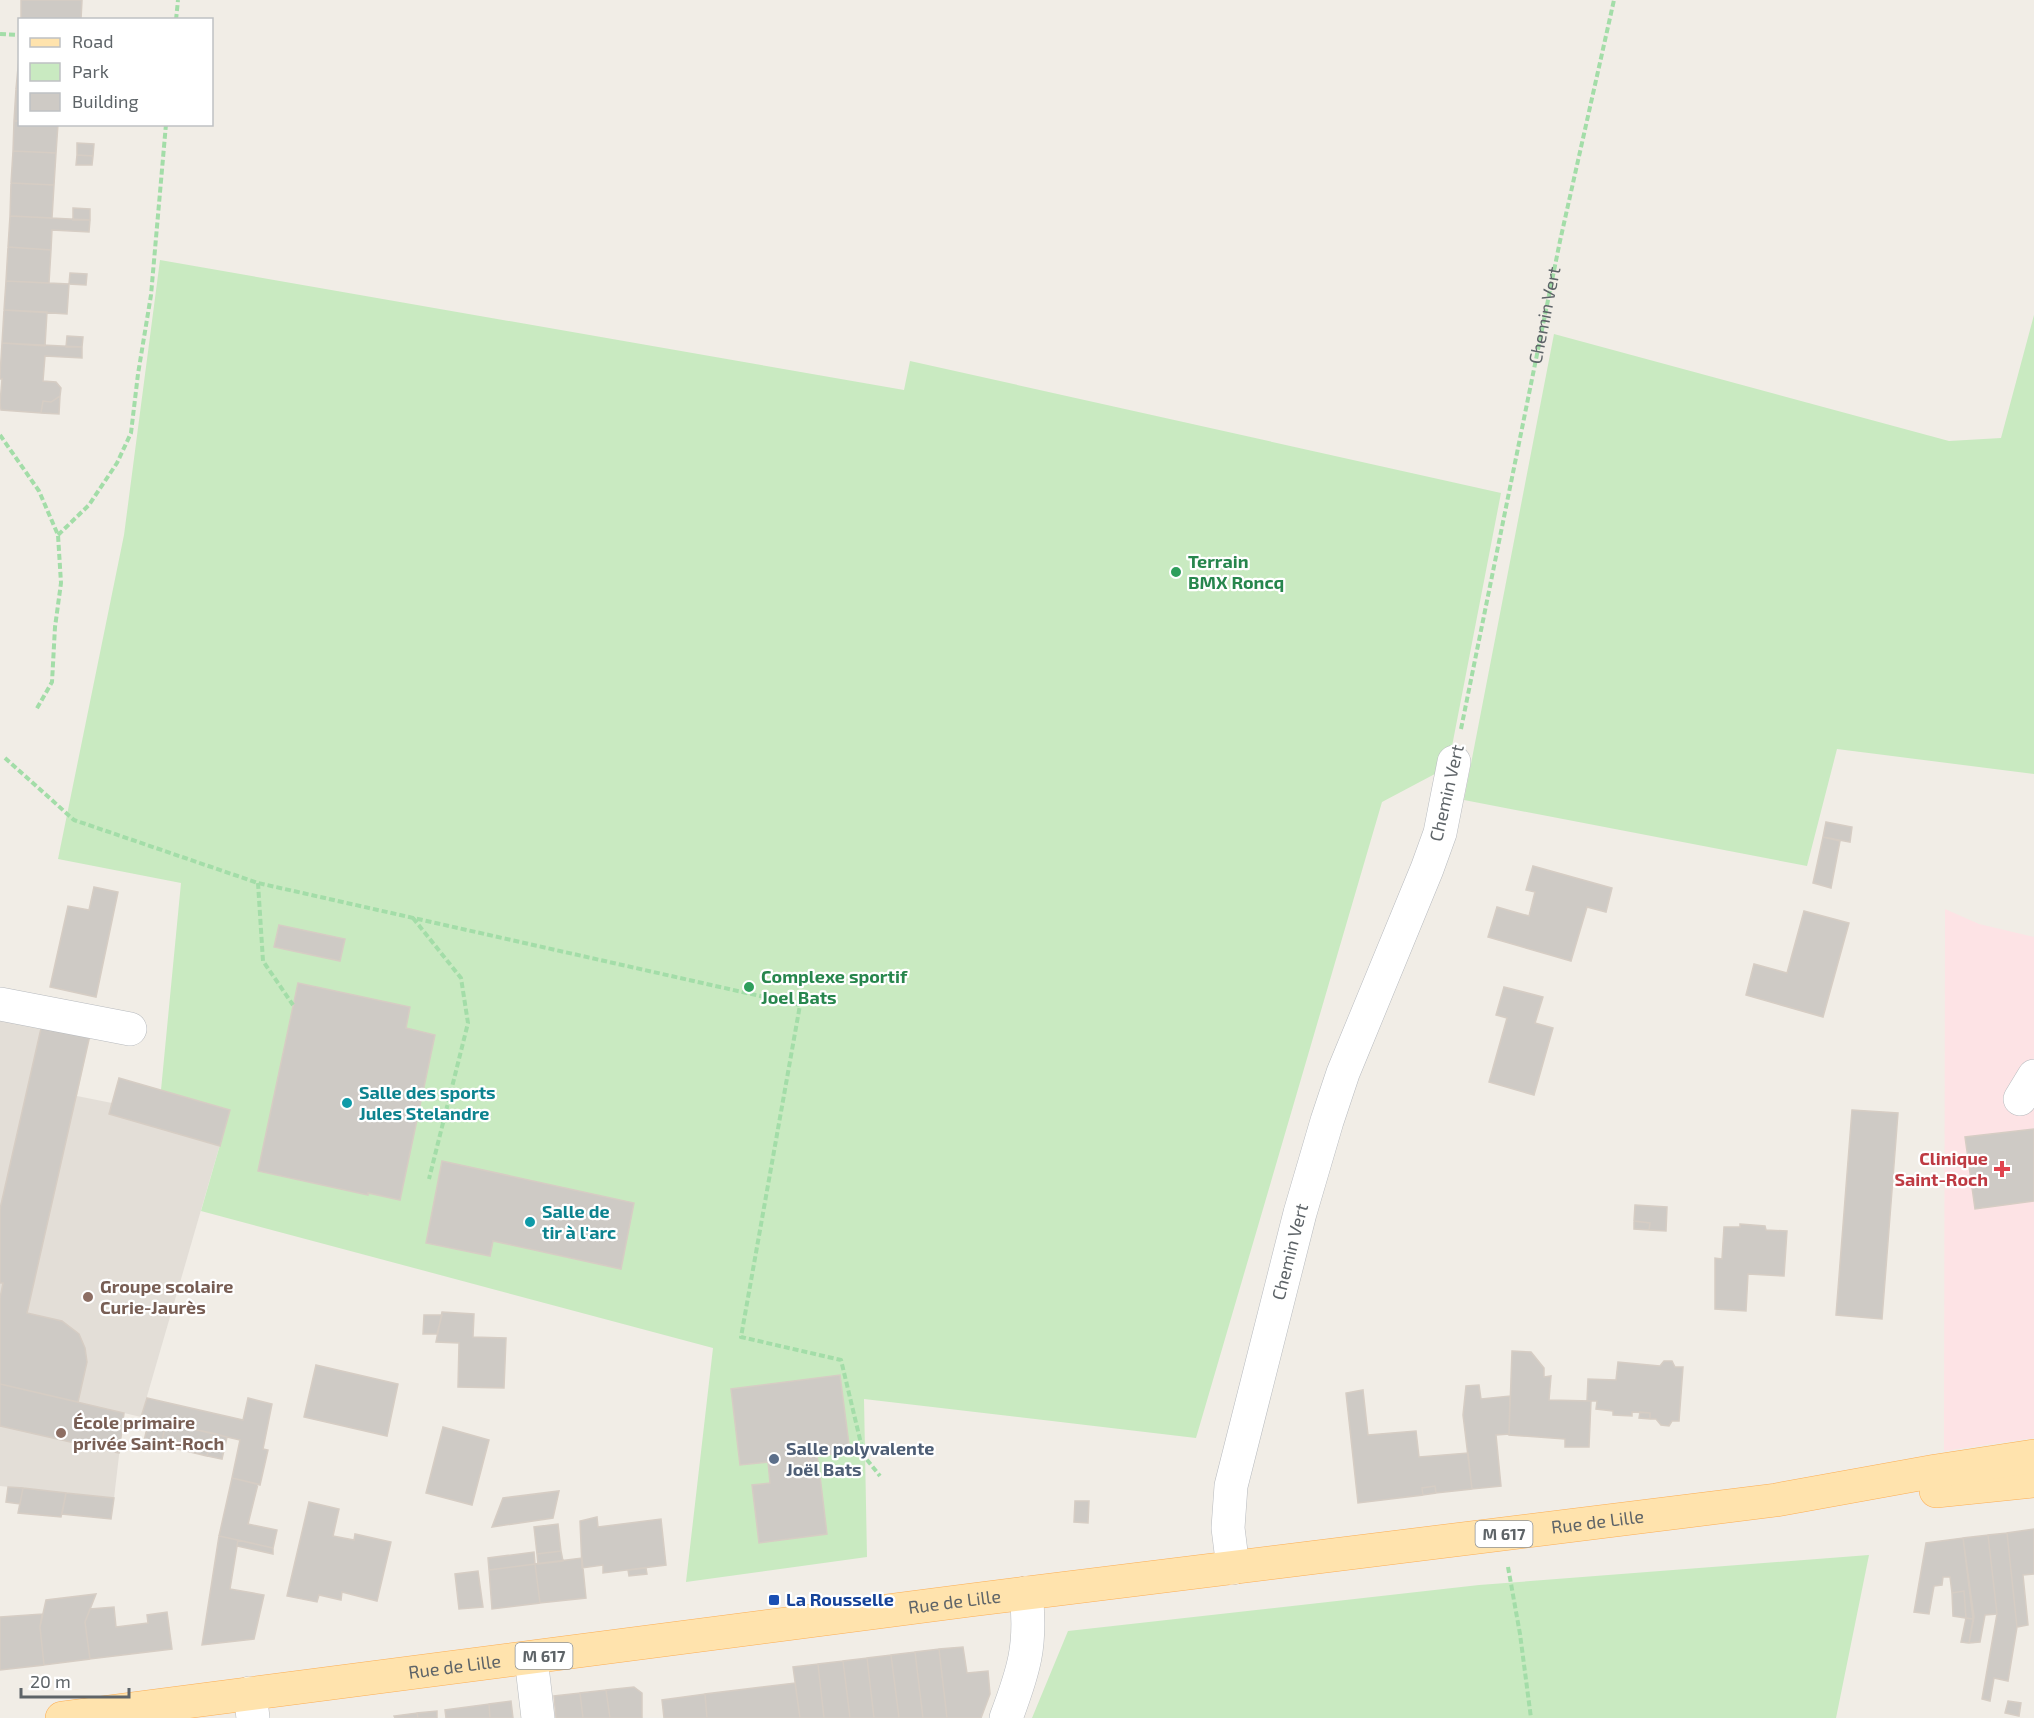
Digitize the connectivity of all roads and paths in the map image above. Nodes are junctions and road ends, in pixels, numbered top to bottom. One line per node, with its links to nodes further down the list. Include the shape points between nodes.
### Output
1 (178, 0): 3 (path)
2 (1614, 0): 11 (path, Chemin Vert, via 1560,241)
3 (176, 18)
4 (0, 34): 5 (path)
5 (18, 35)
6 (166, 126): 8 (path, via 151,295 131,433 117,463 89,505)
7 (0, 435): 8 (path, via 39,491)
8 (58, 535): 9 (path, via 61,583 52,682)
9 (36, 710)
10 (5, 758): 12 (path, via 74,820)
11 (1454, 762): 23 (street, Chemin Vert, via 1440,833 1343,1073 1303,1203 1231,1486 1228,1528)
12 (258, 883): 13 (path); 15 (path, via 263,961)
13 (412, 918): 17 (path, via 461,978 468,1023); 19 (path, via 800,1005 741,1337 841,1360 864,1456)
14 (0, 1004): 16 (street)
15 (294, 1005)
16 (130, 1029)
17 (429, 1179)
18 (2034, 1456): 21 (main road, Rue de Lille / M 617)
19 (880, 1476)
20 (2034, 1481): 21 (main road, Rue de Lille / M 617, via 1881,1496)
21 (1776, 1500): 22 (main road, Rue de Lille / M 617)
22 (1502, 1534): 23 (main road, Rue de Lille / M 617); 30 (path)
23 (1233, 1568): 24 (main road, Rue de Lille / M 617)
24 (1026, 1593): 25 (main road, Rue de Lille / M 617); 29 (street, via 1028,1647)
25 (531, 1658): 26 (main road, Rue de Lille / M 617); 28 (street)
26 (252, 1706): 27 (main road, Rue de Lille / M 617)
27 (62, 1718)
28 (538, 1718)
29 (1006, 1718)
30 (1531, 1718)

